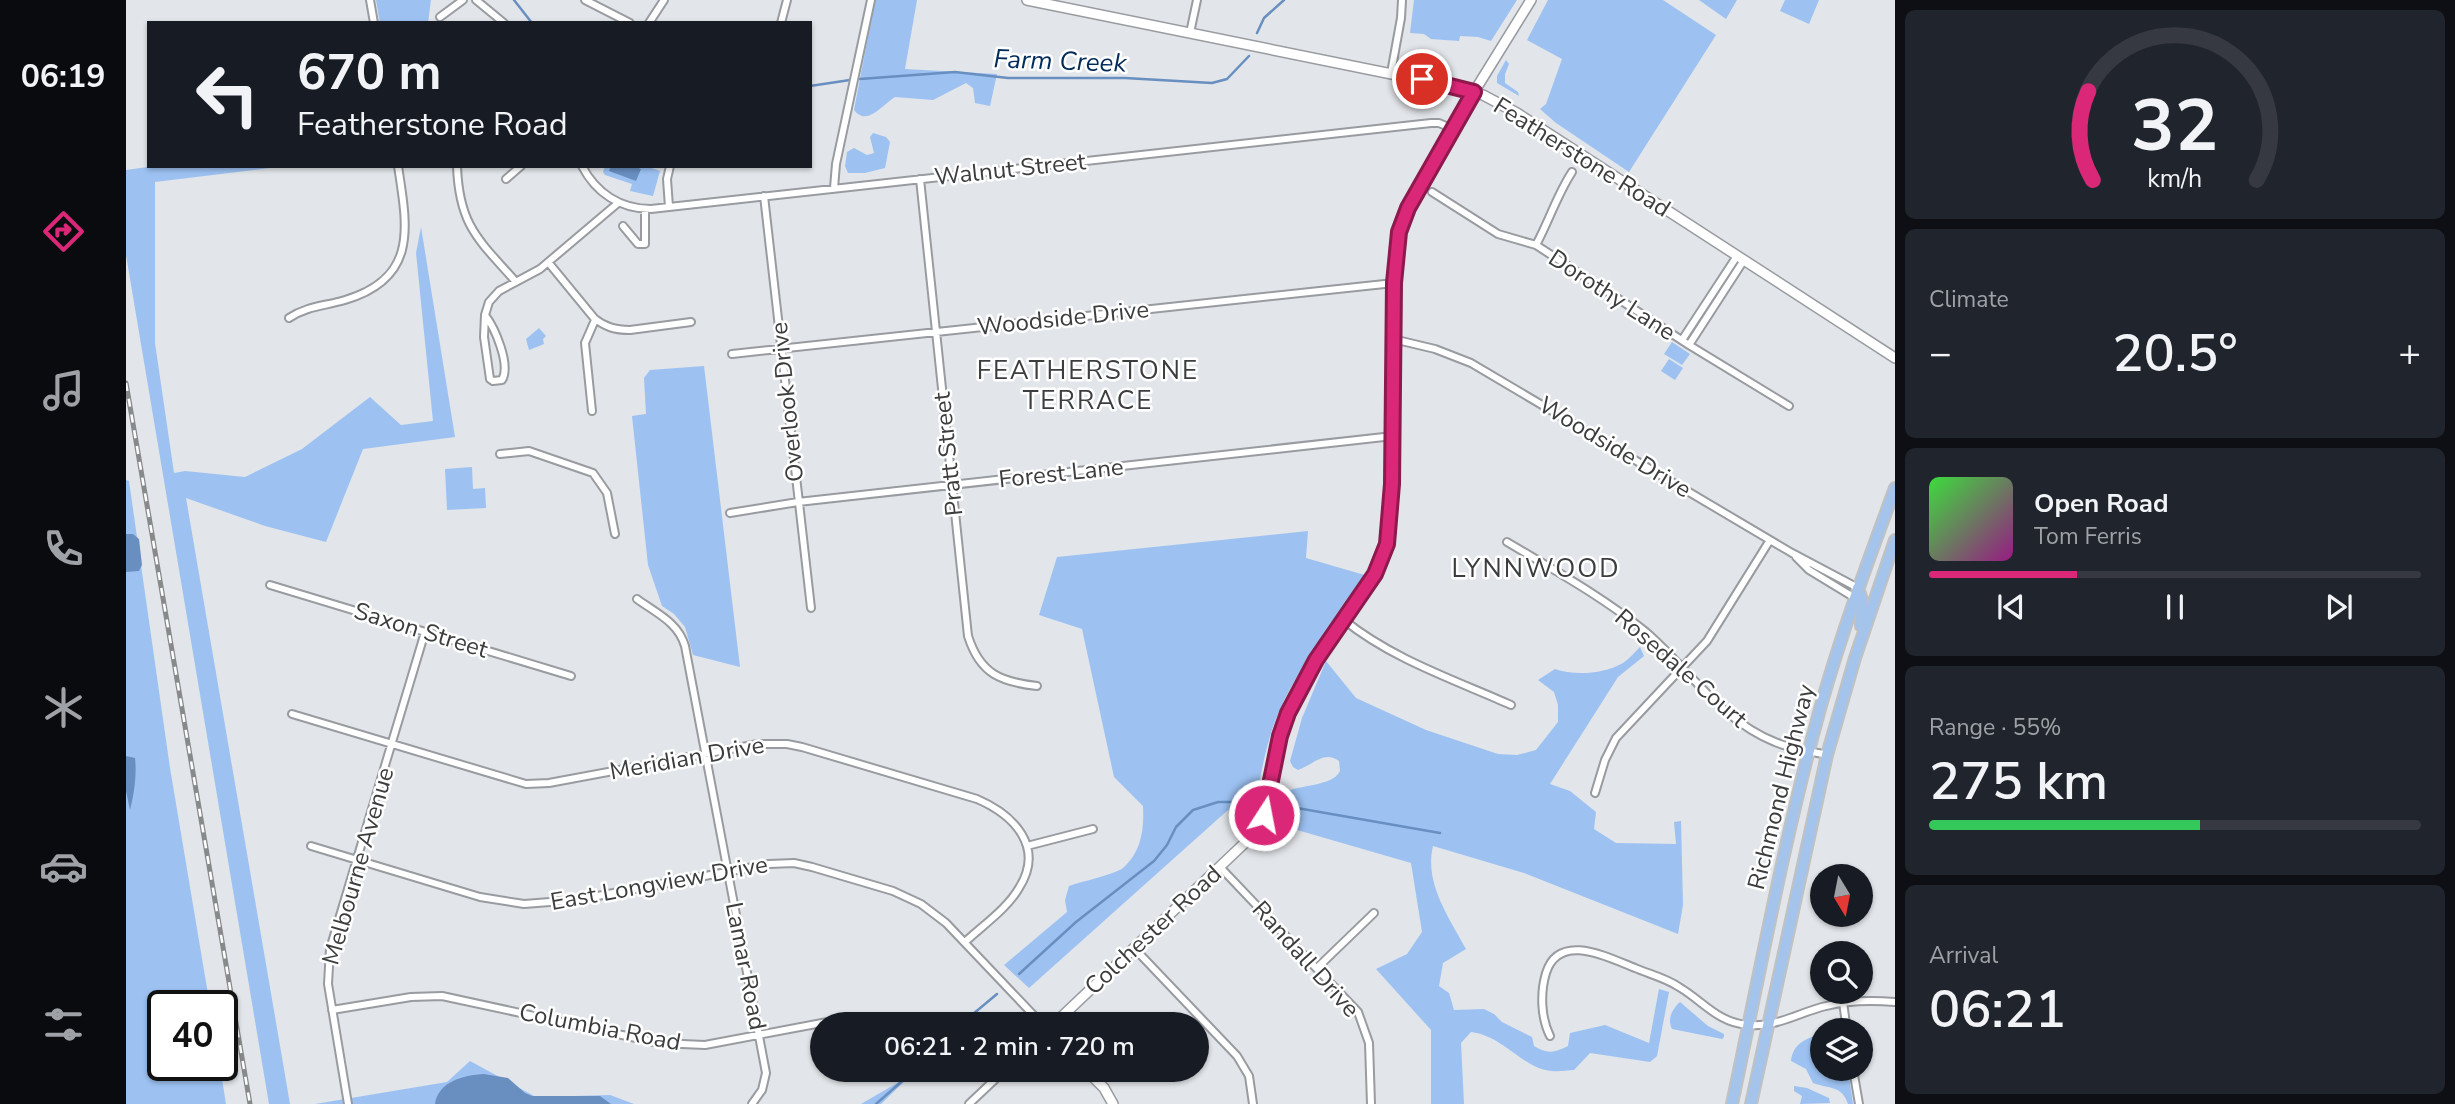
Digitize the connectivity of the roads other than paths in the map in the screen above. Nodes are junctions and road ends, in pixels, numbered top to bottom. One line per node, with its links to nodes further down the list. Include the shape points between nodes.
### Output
1 (370, 0): 13 (street)
2 (463, 0): 12 (street)
3 (475, 0): 14 (street)
4 (585, 0): 15 (street)
5 (664, 0): 16 (street)
6 (787, 0): 17 (street)
7 (871, 0): 30 (street)
8 (1027, 0): 18 (street, Featherstone Road)
9 (1197, 0): 18 (street)
10 (1402, 0): 19 (street)
11 (1531, 0): 20 (street, Colchester Road)
12 (440, 17)
13 (374, 21)
14 (501, 21)
15 (626, 21)
16 (650, 21)
17 (782, 21)
18 (1190, 33): 19 (street, Featherstone Road)
19 (1391, 73): 20 (street, Featherstone Road)
20 (1474, 92): 21 (street, Colchester Road); 38 (street, Featherstone Road, via 1517,113)
21 (1453, 129): 29 (street, Walnut Street, via 1432,123); 41 (street, Colchester Road, via 1402,221)
22 (398, 168): 43 (street, via 406,227 404,247 393,269 365,292 304,309)
23 (457, 168): 40 (street, via 469,226)
24 (519, 168): 28 (street)
25 (583, 168): 33 (street, Walnut Street, via 600,191)
26 (670, 168): 34 (street)
27 (1572, 172): 37 (street)
28 (506, 179)
29 (920, 179): 30 (street, Walnut Street); 46 (street, Pratt Street)
30 (834, 188): 32 (street, Walnut Street)
31 (1432, 192): 37 (street, Dorothy Lane, via 1494,232)
32 (764, 196): 34 (street, Walnut Street); 49 (street, Overlook Drive)
33 (618, 202): 35 (street, Walnut Street); 39 (street)
34 (669, 207): 35 (street, Walnut Street)
35 (645, 209): 36 (street, via 645,244 638,244)
36 (623, 226)
37 (1536, 245): 48 (street, Dorothy Lane)
38 (1740, 258): 48 (street); 51 (street, Featherstone Road)
39 (548, 262): 40 (street); 44 (street)
40 (516, 282): 42 (street, via 492,297)
41 (1394, 283): 46 (street, Woodside Drive); 47 (street, Colchester Road)
42 (485, 315): 42 (street, via 490,379 496,382 505,375 498,337)
43 (289, 318)
44 (595, 320): 45 (street, via 620,330); 53 (street, via 585,343)
45 (691, 322)
46 (935, 332): 49 (street, Woodside Drive); 56 (street, Pratt Street)
47 (1393, 339): 54 (street, Colchester Road); 61 (street, Woodside Drive, via 1471,363)
48 (1686, 342): 52 (street, Dorothy Lane)
49 (781, 349): 50 (street, Woodside Drive); 58 (street, Overlook Drive)
50 (732, 354)
51 (1895, 358)
52 (1789, 406)
53 (592, 411)
54 (1393, 436): 56 (street, Forest Lane); 68 (street, Colchester Road, via 1387,544 1375,574)
55 (500, 454): 60 (street, via 529,451 593,473 607,493)
56 (951, 485): 58 (street, Forest Lane); 73 (street, Pratt Street, via 971,647 983,666 1000,679)
57 (1895, 488): 65 (main road, Richmond Highway)
58 (798, 502): 59 (street, Forest Lane); 67 (street, Overlook Drive)
59 (730, 513)
60 (615, 534)
61 (1770, 540): 65 (street, Woodside Drive); 71 (street, via 1714,631)
62 (1895, 540): 70 (main road, Richmond Highway)
63 (1507, 542): 71 (street, Rosedale Court, via 1624,615)
64 (271, 585): 69 (street, Saxon Street)
65 (1856, 593): 70 (main road, via 1862,604); 77 (main road, Richmond Highway)
66 (637, 599): 78 (street, Lamar Road, via 670,621 683,638)
67 (811, 608)
68 (1344, 620): 74 (street, via 1397,653); 85 (street, Colchester Road, via 1288,713 1261,822)
69 (425, 632): 72 (street, Saxon Street); 76 (street, Melbourne Avenue)
70 (1861, 639): 79 (main road, Richmond Highway)
71 (1682, 667): 77 (street, Rosedale Court, via 1734,718 1774,742); 80 (street, via 1616,738)
72 (571, 676)
73 (1037, 687)
74 (1511, 705)
75 (292, 714): 76 (street, Meridian Drive)
76 (393, 745): 78 (street, Meridian Drive, via 526,784); 84 (street, Melbourne Avenue)
77 (1809, 751): 79 (street, Rosedale Court); 99 (main road, Richmond Highway)
78 (705, 754): 83 (street, Meridian Drive, via 765,743 802,747 989,804 1013,821); 86 (street, Lamar Road)
79 (1827, 755): 97 (main road, Richmond Highway)
80 (1595, 793)
81 (1093, 829): 83 (street)
82 (311, 846): 84 (street, East Longview Drive)
83 (1027, 846): 88 (street, via 1027,871 1019,890)
84 (357, 860): 86 (street, East Longview Drive, via 480,897 524,904 576,900); 94 (street, Melbourne Avenue, via 330,949)
85 (1220, 867): 89 (street, Colchester Road); 90 (street, Randall Drive)
86 (728, 871): 88 (street, East Longview Drive, via 802,864 906,896 935,914); 100 (street, Lamar Road)
87 (1374, 913): 90 (street)
88 (965, 942): 95 (street, East Longview Drive)
89 (1134, 948): 96 (street, Colchester Road); 109 (street, via 1237,1056 1249,1076)
90 (1317, 968): 110 (street, Randall Drive, via 1350,1002 1363,1024 1371,1055)
91 (1873, 1002): 92 (street)
92 (1895, 1002)
93 (1834, 1004): 97 (street)
94 (332, 1010): 100 (street, Columbia Road, via 442,996 675,1045 705,1045); 105 (street, Melbourne Avenue)
95 (1031, 1012)
96 (1067, 1012)
97 (1769, 1024): 99 (street); 112 (main road, Richmond Highway)
98 (810, 1025): 100 (street, Columbia Road)
99 (1749, 1025): 101 (street, via 1719,1017 1668,981 1576,950 1556,958 1546,972 1543,1018); 111 (main road, Richmond Highway)
100 (759, 1035): 106 (street, Lamar Road, via 766,1073)
101 (1550, 1036)
102 (1855, 1081): 113 (street)
103 (992, 1082): 107 (street)
104 (1098, 1082): 108 (street)
105 (348, 1104)
106 (752, 1104)
107 (969, 1104)
108 (1113, 1104)
109 (1253, 1104)
110 (1371, 1104)
111 (1732, 1104)
112 (1751, 1104)
113 (1859, 1104)

